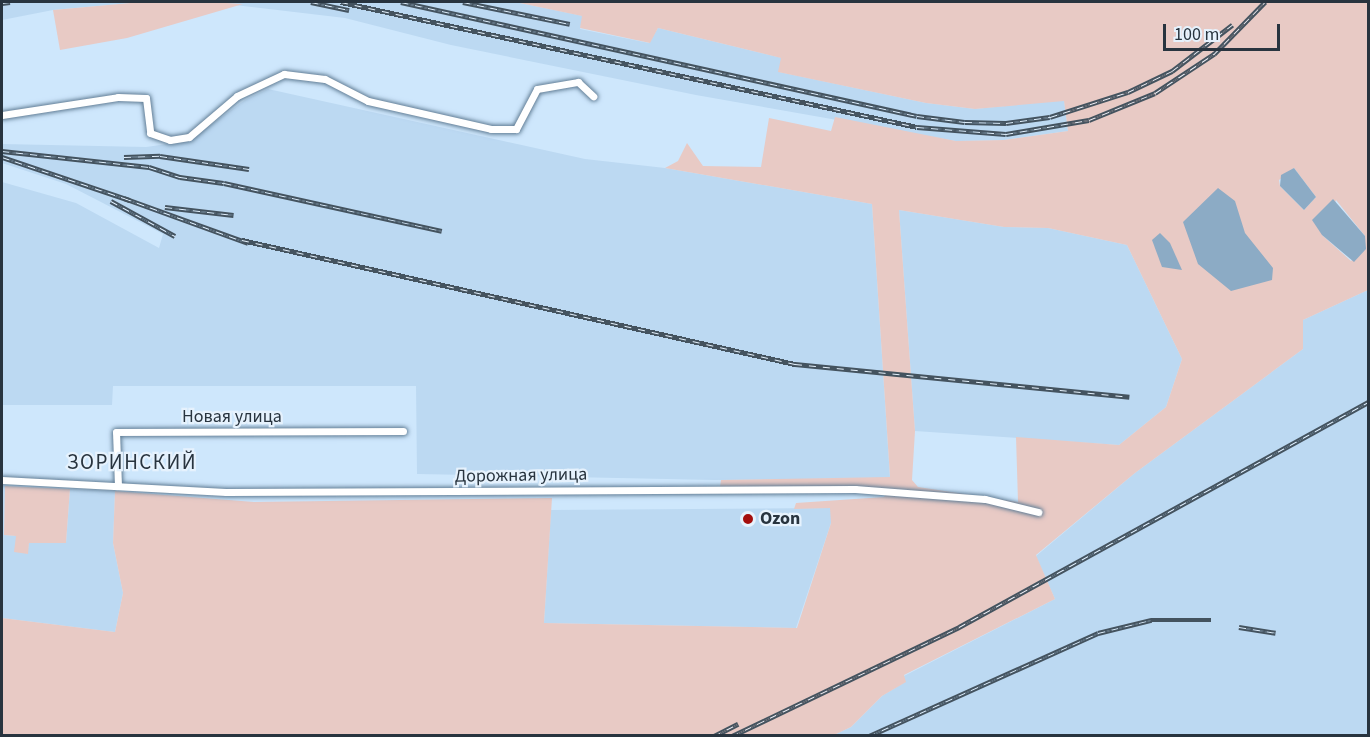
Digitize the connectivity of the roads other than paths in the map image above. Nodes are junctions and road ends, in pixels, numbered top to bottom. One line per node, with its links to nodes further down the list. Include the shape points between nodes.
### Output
1 (593, 96): 2 (street, via 578,82 537,89 516,129 491,129 368,101 325,79 284,74 237,96 189,136 170,141 150,133 146,98 118,97)
2 (2, 115)
3 (403, 431): 5 (street, Новая улица, via 116,432)
4 (2, 480): 5 (street, Дорожная улица)
5 (118, 486): 6 (street, Дорожная улица, via 226,492 416,493 855,489 985,499)
6 (1038, 512)

